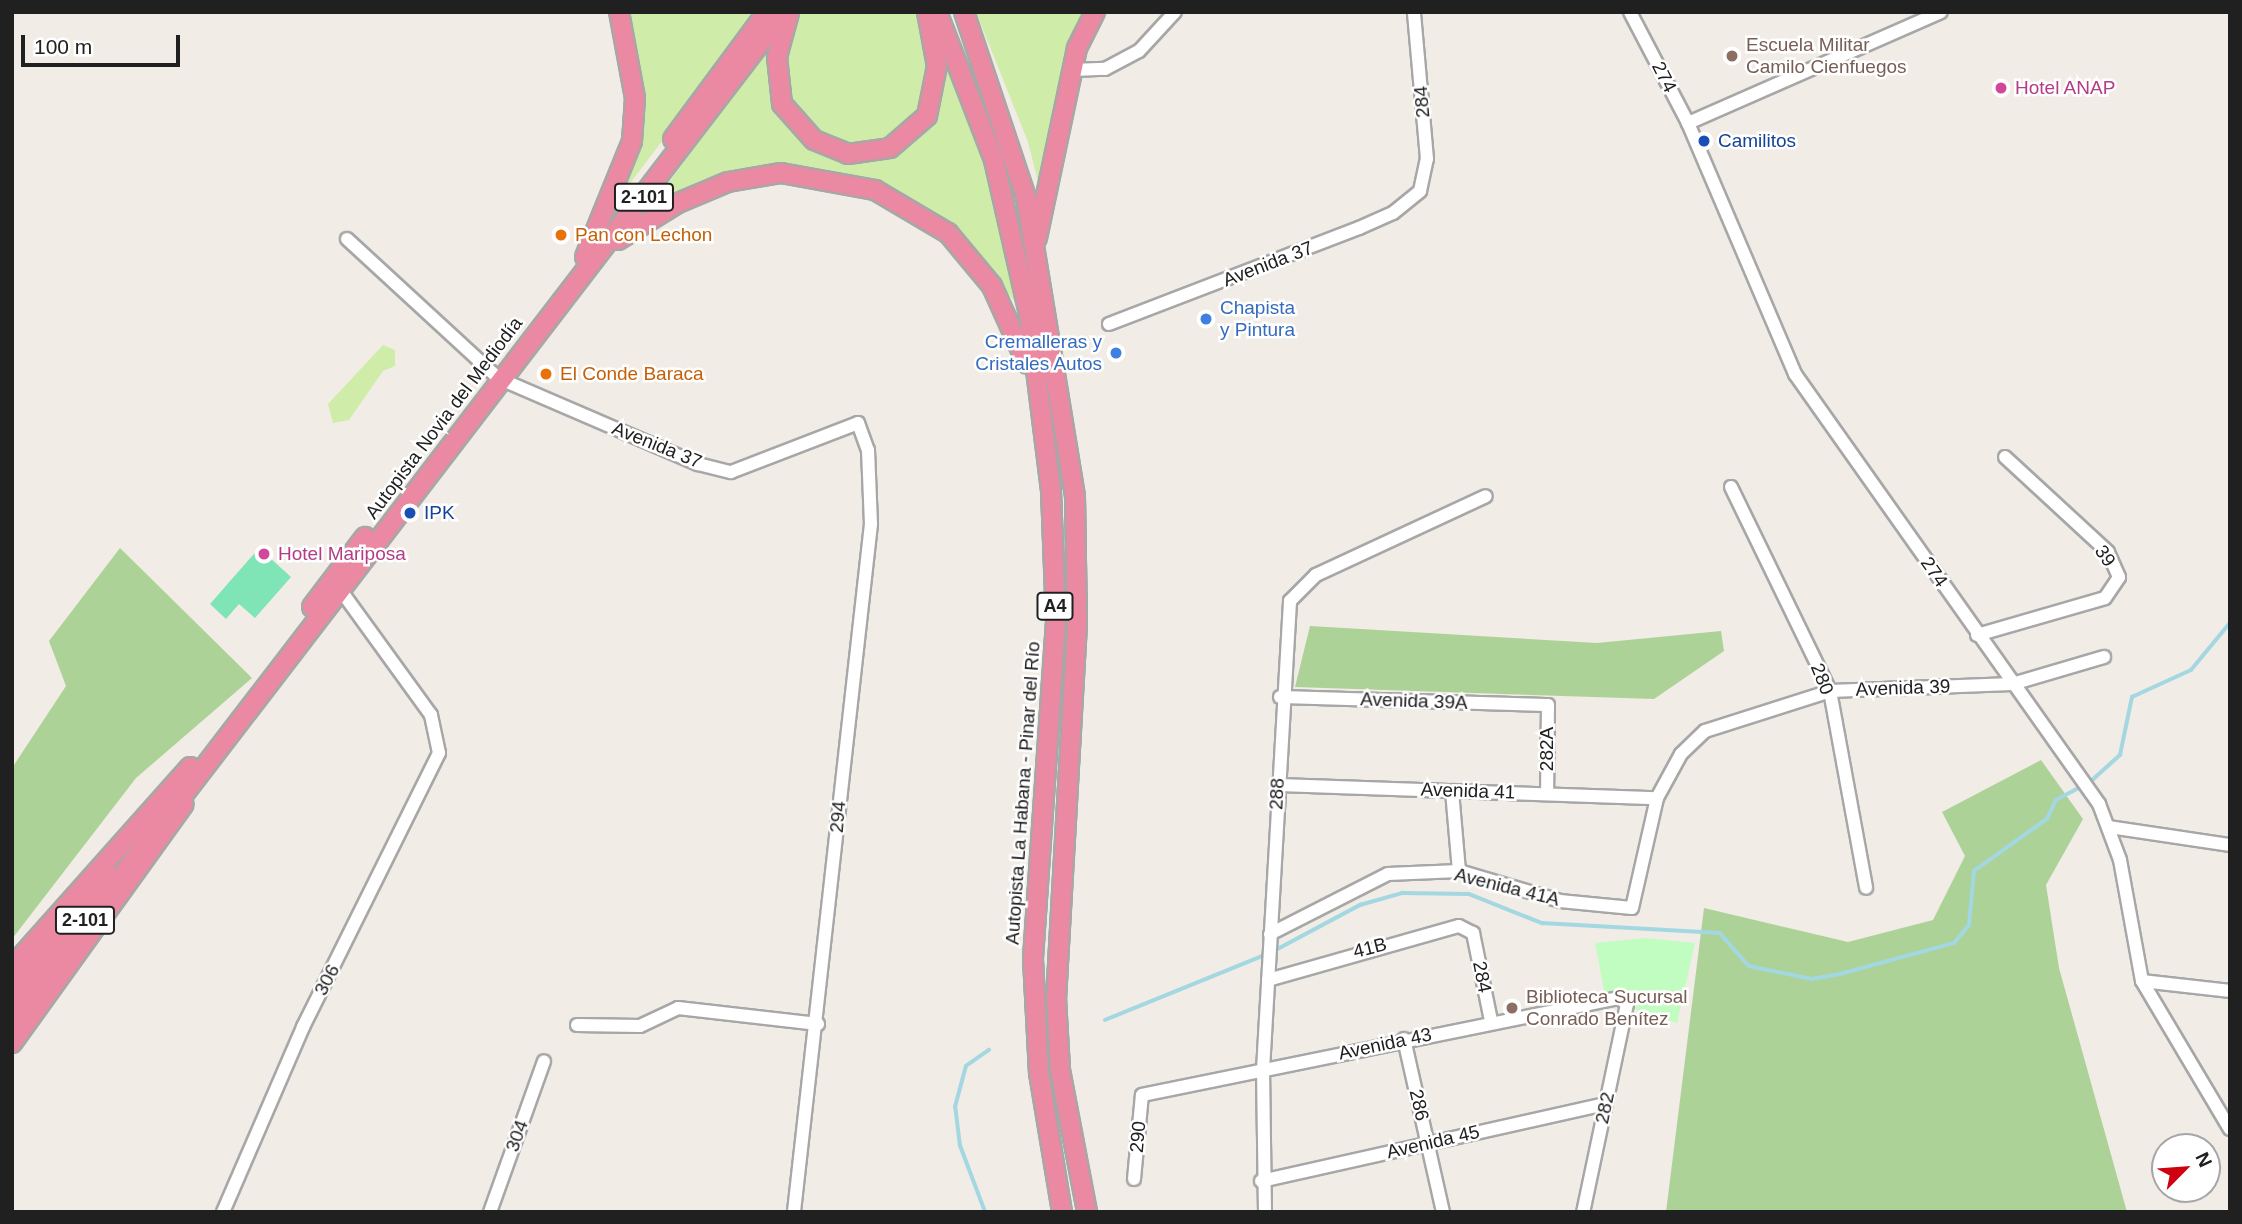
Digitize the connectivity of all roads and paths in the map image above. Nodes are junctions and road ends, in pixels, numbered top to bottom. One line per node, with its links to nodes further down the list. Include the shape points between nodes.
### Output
1 (619, 12): 17 (highway, via 635,98 632,141)
2 (767, 12): 17 (highway, Autopista Novia del Mediodía / 2-101)
3 (787, 12): 4 (highway, via 777,57 782,104 802,131 848,154 891,148 927,116 937,66); 17 (highway, Autopista Novia del Mediodía / 2-101)
4 (927, 12)
5 (937, 12): 23 (highway, Autopista La Habana - Pinar del Río / A4, via 994,160 1029,314)
6 (964, 12): 16 (highway, A4, via 1014,147)
7 (1096, 12): 12 (highway)
8 (1175, 12): 12 (street, via 1139,51 1105,69)
9 (1414, 12): 14 (street, 284, via 1427,159)
10 (1630, 12): 13 (street, 274)
11 (1941, 12): 13 (street)
12 (1072, 70): 16 (highway)
13 (1688, 123): 26 (street, 274, via 1795,374)
14 (1420, 191): 18 (street, Avenida 37, via 1394,213 1359,228)
15 (347, 239): 19 (street, Avenida 37)
16 (1036, 245): 68 (highway, A4, via 1075,496 1077,624 1056,998 1060,1070)
17 (592, 256): 19 (highway, Autopista Novia del Mediodía / 2-101); 23 (highway, via 678,203 729,182 781,173 827,177 911,207 948,233 992,286 1015,327)
18 (1109, 324)
19 (495, 375): 20 (street, Avenida 37, via 698,464 732,472); 25 (highway, Autopista Novia del Mediodía / 2-101)
20 (858, 423): 52 (street, 294, via 868,450 871,524)
21 (2005, 457): 26 (street, 39, via 2108,552 2119,577 2105,598)
22 (1731, 486): 29 (street, 280)
23 (1051, 491): 67 (highway, Autopista La Habana - Pinar del Río / A4, via 1055,621 1033,959 1039,1073)
24 (1486, 496): 30 (street, 288, via 1300,586 1290,601)
25 (337, 585): 32 (highway, Autopista Novia del Mediodía / 2-101); 64 (street, 306, via 431,715 439,752 303,1027)
26 (1977, 635): 28 (street, 274)
27 (2105, 657): 28 (street, Avenida 39)
28 (2012, 684): 29 (street, Avenida 39); 38 (street, 274, via 2089,786)
29 (1830, 691): 36 (street, Avenida 39, via 1704,731 1681,754); 41 (street, 280)
30 (1280, 697): 31 (street, Avenida 39A); 33 (street, 288)
31 (1548, 705): 35 (street, 282A)
32 (196, 767): 37 (highway, Autopista Novia del Mediodía / 2-101); 44 (highway); 55 (highway, via 163,840)
33 (1278, 785): 34 (street, Avenida 41); 43 (street, 288)
34 (1452, 791): 35 (street, Avenida 41); 40 (street)
35 (1547, 794): 36 (street, Avenida 41)
36 (1657, 798): 40 (street, Avenida 41A, via 1632,908 1560,901)
37 (154, 820): 48 (highway, Autopista Novia del Mediodía / 2-101); 50 (highway, Autopista Novia del Mediodía / 2-101)
38 (2109, 827): 39 (street); 46 (street, 274)
39 (2230, 845)
40 (1459, 871): 43 (street, Avenida 41A, via 1388,874)
41 (1866, 888)
42 (1473, 933): 45 (street, 41B, via 1459,926); 51 (street, 284)
43 (1270, 934): 45 (street, 288)
44 (12, 967)
45 (1268, 979): 57 (street, 288)
46 (2142, 981): 47 (street); 60 (street, 274)
47 (2230, 990)
48 (12, 992)
49 (1627, 1004): 51 (street, Avenida 43, via 1605,998); 59 (street, 282)
50 (12, 1018)
51 (1491, 1021): 54 (street, Avenida 43)
52 (818, 1024): 53 (street, via 678,1008 640,1026); 66 (street, 294)
53 (577, 1025)
54 (1404, 1039): 57 (street, Avenida 43); 61 (street, 286)
55 (12, 1043)
56 (544, 1060): 65 (street, 304)
57 (1263, 1070): 58 (street, Avenida 43); 63 (street, 288)
58 (1142, 1095): 62 (street, 290)
59 (1605, 1104): 61 (street, Avenida 45); 71 (street, 282)
60 (2230, 1129)
61 (1428, 1144): 63 (street, Avenida 45); 70 (street, 286)
62 (1134, 1179)
63 (1261, 1181): 69 (street, 288)
64 (223, 1212)
65 (490, 1212)
66 (794, 1212)
67 (1062, 1212)
68 (1087, 1212)
69 (1265, 1212)
70 (1443, 1212)
71 (1583, 1212)

